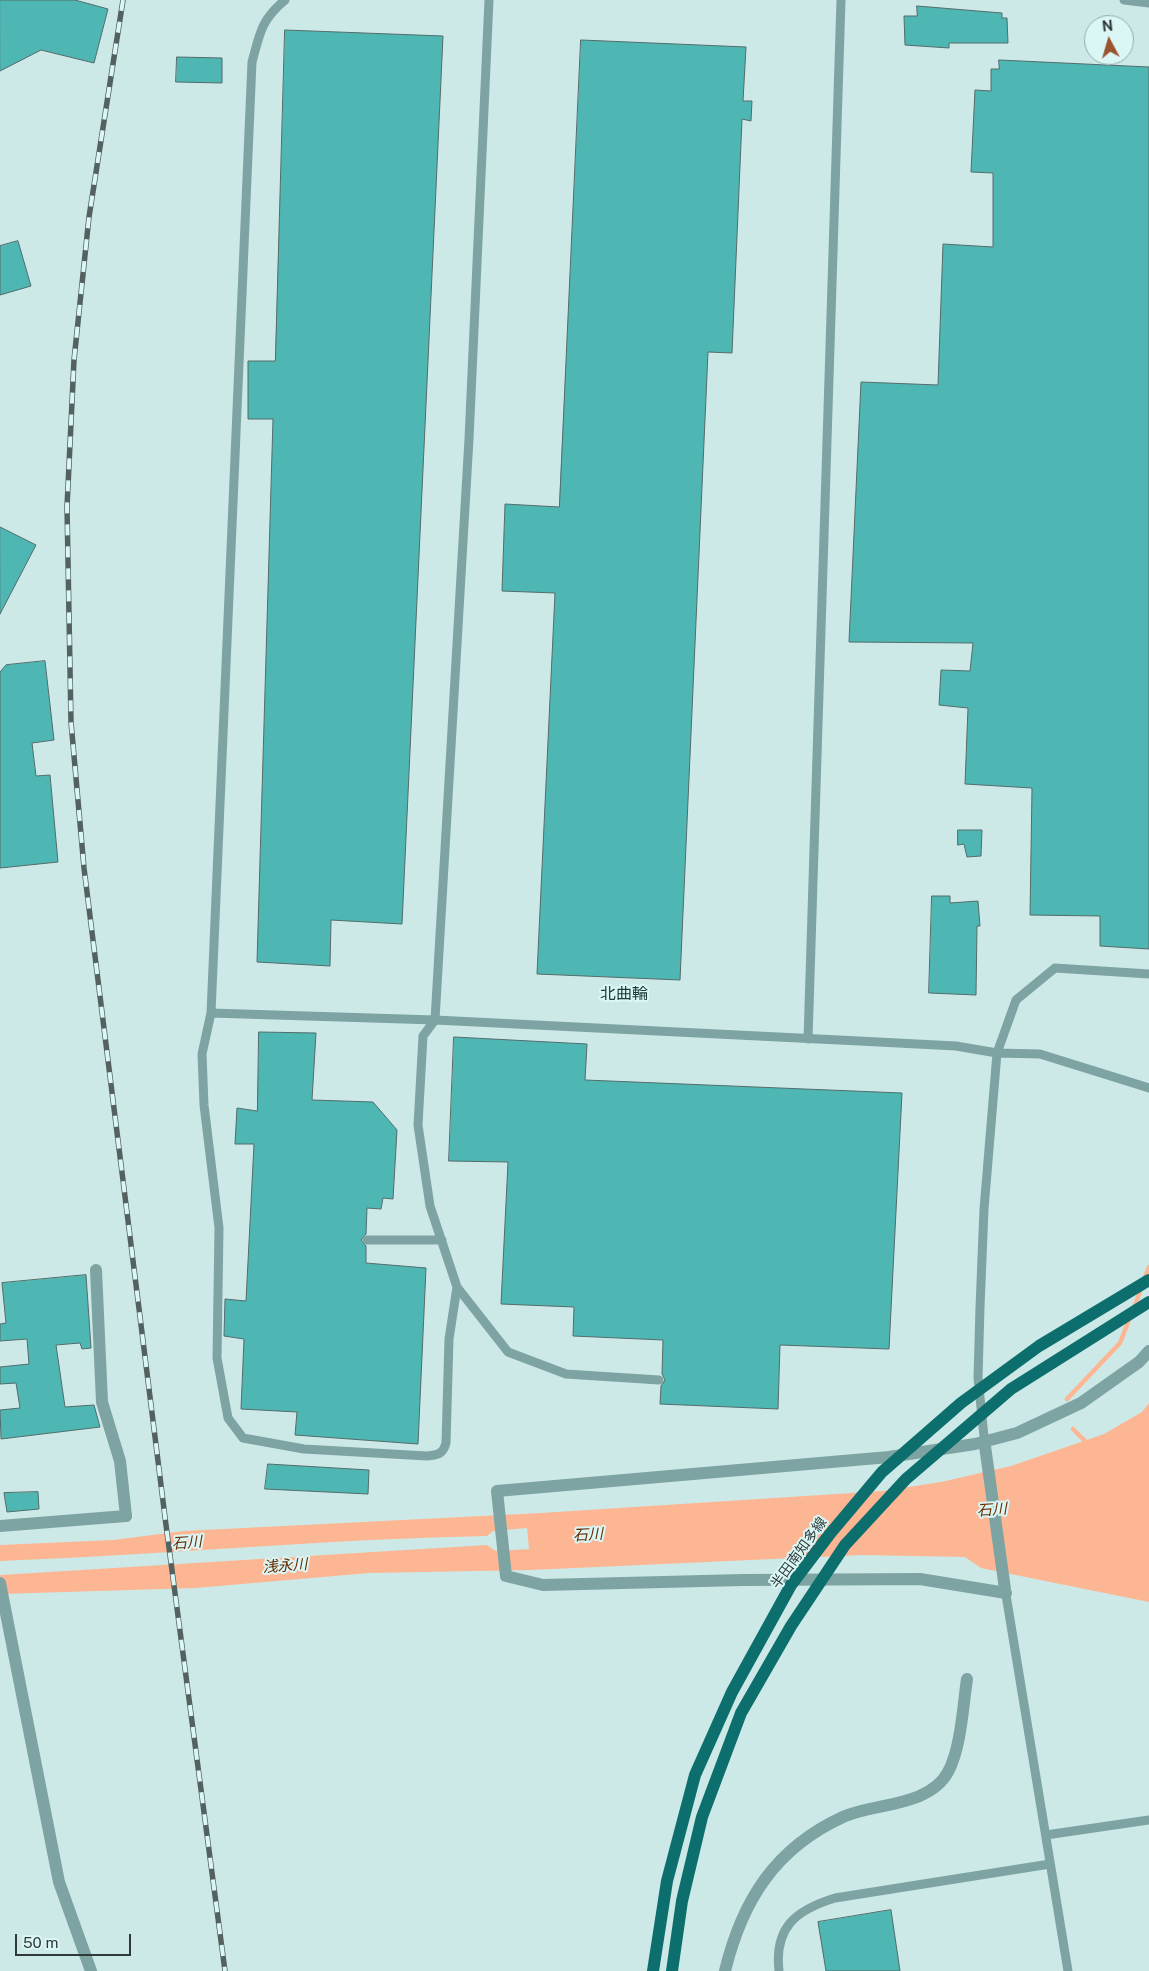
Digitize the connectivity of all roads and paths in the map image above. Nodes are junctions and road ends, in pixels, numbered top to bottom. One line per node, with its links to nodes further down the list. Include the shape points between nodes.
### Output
1 (285, 0): 7 (lane, via 270,13 260,30 252,62)
2 (489, 0): 8 (lane, via 470,439)
3 (841, 0): 9 (lane)
4 (1124, 0): 5 (lane)
5 (1149, 3)
6 (1149, 974): 10 (lane, via 1055,968 1016,1000)
7 (211, 1013): 8 (lane); 16 (lane, via 202,1054 204,1105 219,1228 217,1358 228,1418 243,1438 304,1449 439,1455 446,1443 449,1339)
8 (435, 1020): 9 (lane); 13 (lane, via 423,1036 418,1125 430,1206)
9 (808, 1039): 10 (lane, via 956,1046)
10 (997, 1053): 11 (lane, via 1040,1054); 20 (lane, via 980,1306 978,1378)
11 (1149, 1088)
12 (367, 1240): 13 (lane)
13 (442, 1240): 16 (lane)
14 (96, 1270): 21 (street, via 102,1402 120,1461 126,1516)
15 (1149, 1280): 29 (main road, 半田南知多線, bridge, via 1039,1346 961,1403 882,1472 791,1585 732,1692 695,1775 667,1881)
16 (457, 1287): 19 (lane, via 508,1352 566,1374)
17 (1149, 1302): 30 (main road, bridge, via 1011,1389 906,1479 845,1545 791,1626 741,1713 702,1817 682,1901)
18 (1149, 1351): 20 (street, via 1139,1362 1081,1403 1018,1433)
19 (659, 1380)
20 (985, 1444): 23 (street); 23 (street, via 889,1457 497,1491 506,1576 543,1585 920,1579)
21 (0, 1526)
22 (0, 1583): 28 (street, via 59,1882)
23 (1005, 1591): 26 (lane)
24 (967, 1679): 31 (street, via 955,1755 948,1773 932,1789 893,1805 844,1816 800,1841 772,1868 746,1907)
25 (1149, 1820): 26 (lane)
26 (1046, 1835): 27 (lane)
27 (1050, 1864): 32 (lane, via 835,1898 810,1905 794,1916 783,1934 777,1955); 33 (lane)
28 (91, 1971)
29 (653, 1971)
30 (672, 1971)
31 (725, 1971)
32 (779, 1971)
33 (1068, 1971)

